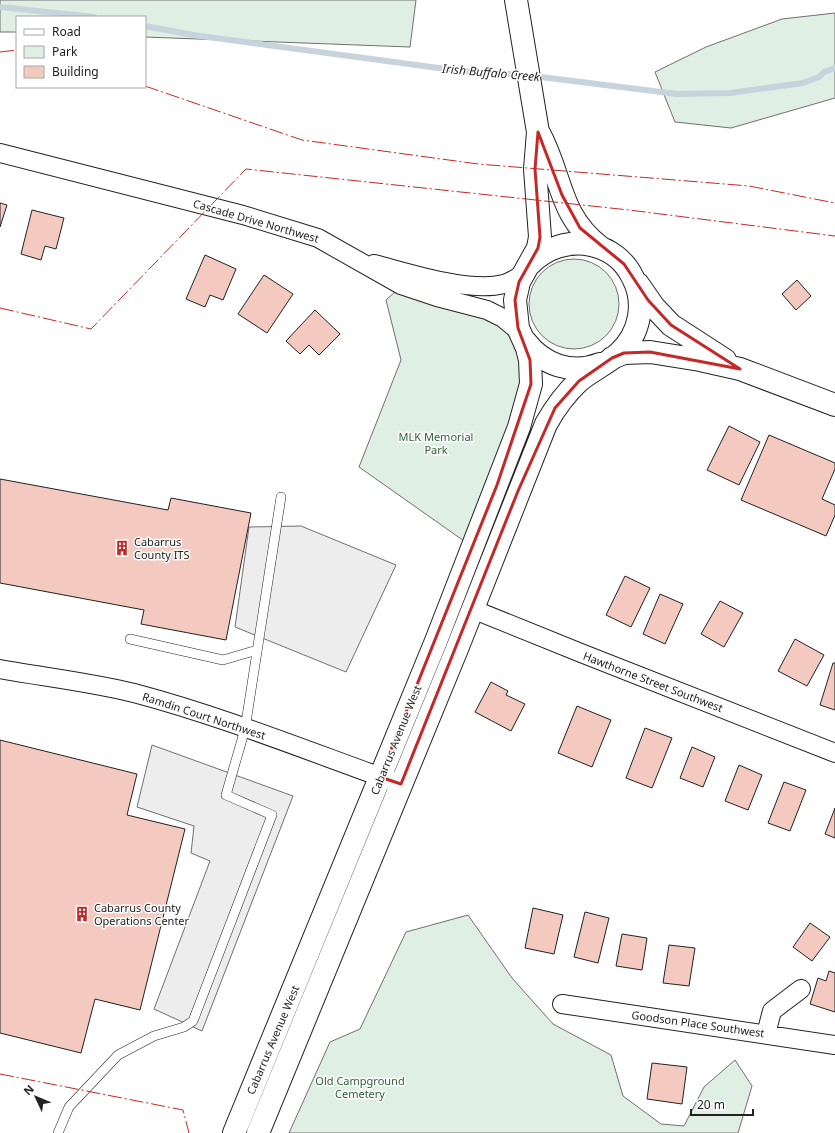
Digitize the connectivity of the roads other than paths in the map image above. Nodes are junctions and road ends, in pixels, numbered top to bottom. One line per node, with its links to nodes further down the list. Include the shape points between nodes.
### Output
1 (516, 0): 2 (main road, Cabarrus Avenue West)
2 (538, 132): 4 (main road, Cabarrus Avenue West, via 548,150 568,209 580,228); 6 (main road, Cabarrus Avenue West, via 535,168 540,237 538,248)
3 (0, 153): 5 (street, Cascade Drive Northwest, via 243,215 318,238)
4 (600, 247): 6 (main road, Cabarrus Avenue West, via 580,243 561,245 543,253); 7 (main road, Cabarrus Avenue West, via 617,257)
5 (360, 260): 6 (street, via 432,278 482,286 504,284); 8 (street, Cascade Drive Northwest, via 412,290 494,313)
6 (526, 270): 8 (main road, Cabarrus Avenue West, via 514,300 516,319)
7 (630, 272): 9 (main road, Cabarrus Avenue West, via 639,296 638,323 625,347); 10 (main road, via 648,300 666,320)
8 (522, 336): 9 (main road, via 543,359 560,366 577,369); 19 (main road, Cabarrus Avenue West, via 530,360 532,377 519,427)
9 (608, 361): 10 (main road, via 624,354 650,352); 13 (main road, Cabarrus Avenue West, via 592,370 568,392 546,424)
10 (740, 369): 11 (main road)
11 (835, 406)
12 (281, 497): 15 (lane)
13 (472, 609): 18 (street, Hawthorne Street Southwest); 20 (main road, Cabarrus Avenue West)
14 (130, 640): 15 (lane, via 223,660)
15 (257, 650): 17 (lane)
16 (0, 669): 17 (street, Ramdin Court Northwest, via 135,694)
17 (245, 729): 19 (street, Ramdin Court Northwest); 25 (lane, via 226,795 272,815 193,1021 184,1027 154,1036 118,1055 69,1107)
18 (835, 753)
19 (380, 777): 20 (street, Ramdin Court Northwest); 26 (main road, Cabarrus Avenue West)
20 (401, 784): 27 (main road, Cabarrus Avenue West)
21 (801, 989): 23 (street, via 772,1011)
22 (562, 1004): 23 (street, Goodson Place Southwest)
23 (766, 1034): 24 (street, Goodson Place Southwest)
24 (835, 1045)
25 (58, 1133)
26 (234, 1133)
27 (258, 1133)

